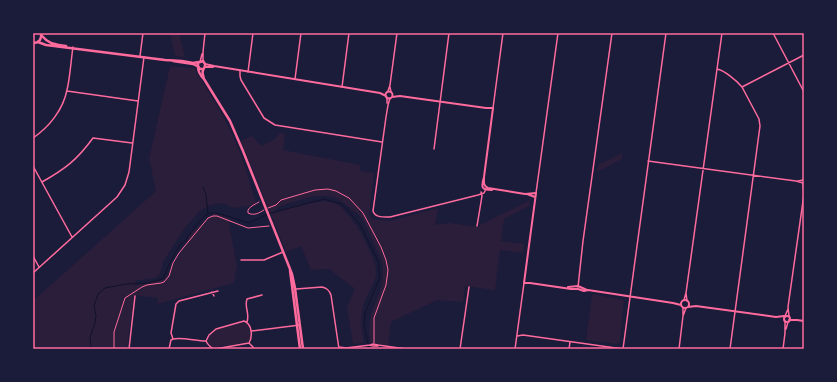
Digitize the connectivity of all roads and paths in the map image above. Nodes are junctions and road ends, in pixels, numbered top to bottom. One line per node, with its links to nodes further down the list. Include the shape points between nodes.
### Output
1 (143, 33): 18 (street)
2 (205, 33): 23 (street)
3 (253, 33): 27 (street)
4 (301, 33): 29 (street)
5 (349, 33): 30 (street)
6 (397, 33): 33 (street)
7 (449, 33): 39 (street)
8 (503, 33): 40 (street)
9 (558, 33): 58 (street)
10 (612, 33): 73 (street)
11 (666, 33): 45 (street)
12 (722, 33): 25 (street)
13 (773, 33): 22 (street)
14 (42, 34): 15 (main road); 17 (main road, via 46,41)
15 (38, 42): 16 (main road); 17 (main road)
16 (33, 44)
17 (74, 48): 18 (main road); 32 (street)
18 (140, 56): 20 (main road)
19 (804, 56): 22 (street)
20 (144, 57): 21 (main road); 38 (street)
21 (165, 60): 23 (main road); 24 (main road)
22 (789, 63): 31 (street); 34 (street)
23 (202, 64): 24 (main road); 24 (main road, via 200,69); 26 (street); 28 (main road)
24 (198, 67): 28 (main road)
25 (717, 69): 31 (street, via 721,69); 47 (street)
26 (240, 70): 27 (street); 42 (street, via 241,80 264,118 275,125)
27 (248, 72): 29 (street)
28 (204, 79): 65 (main road, via 230,121)
29 (295, 79): 30 (street)
30 (342, 87): 35 (street)
31 (742, 87): 48 (street, via 759,119 760,126)
32 (67, 91): 38 (street); 41 (street, via 52,120)
33 (389, 92): 35 (street); 36 (street); 37 (street); 37 (street)
34 (804, 92)
35 (380, 93): 37 (street)
36 (400, 96): 37 (street); 39 (street)
37 (389, 97): 42 (street)
38 (138, 101): 43 (street)
39 (440, 102): 40 (street); 44 (street)
40 (493, 109): 53 (street, via 484,177)
41 (33, 138)
42 (382, 142): 56 (street, via 373,212 375,216 390,217)
43 (132, 143): 51 (street, via 93,138 74,161); 64 (street, via 127,179 121,193)
44 (434, 149)
45 (648, 161): 47 (street); 82 (street)
46 (33, 166): 51 (street)
47 (703, 168): 48 (street); 78 (street)
48 (754, 176): 50 (street); 90 (street)
49 (803, 179): 50 (street); 52 (street)
50 (796, 181): 52 (street)
51 (42, 182): 64 (street)
52 (803, 184): 55 (street)
53 (485, 188): 54 (street); 54 (street); 57 (street)
54 (481, 193): 56 (street); 61 (street)
55 (804, 193): 89 (street)
56 (478, 194): 61 (street)
57 (525, 194): 58 (street); 59 (street)
58 (536, 194): 59 (street)
59 (535, 197): 71 (street)
60 (260, 202): 106 (path, via 249,207 248,213 259,213 281,200 328,189 349,198 363,213 381,247 388,270 386,285 374,318)
61 (480, 202): 63 (street)
62 (270, 226): 109 (path, via 248,228 217,216 208,218 179,253 164,282 142,287 125,298 114,332)
63 (477, 226)
64 (72, 237): 68 (street)
65 (283, 252): 67 (street, via 264,260); 69 (main road)
66 (33, 256): 68 (street)
67 (242, 260)
68 (39, 267): 70 (street)
69 (289, 268): 74 (main road); 77 (main road)
70 (33, 273)
71 (524, 282): 73 (street); 101 (street)
72 (468, 287): 117 (street)
73 (578, 287): 82 (street)
74 (295, 289): 77 (street); 99 (main road); 107 (street, via 322,287 328,290 331,295)
75 (218, 291): 76 (street)
76 (212, 292): 81 (street); 102 (street, via 176,304)
77 (292, 293): 99 (main road)
78 (686, 293): 83 (street); 84 (street)
79 (262, 295): 98 (street, via 247,299)
80 (136, 296): 110 (street)
81 (214, 296)
82 (630, 296): 85 (street); 120 (street)
83 (683, 301): 84 (street); 85 (street); 86 (street)
84 (688, 302): 87 (street); 88 (street)
85 (674, 303): 86 (street)
86 (682, 306): 88 (street); 91 (street)
87 (696, 306): 88 (street); 90 (street)
88 (687, 307): 91 (street)
89 (788, 307): 92 (street); 93 (street)
90 (735, 312): 94 (street); 122 (street)
91 (683, 316): 121 (street)
92 (785, 316): 93 (street); 94 (street); 96 (street)
93 (789, 316): 95 (street); 96 (street)
94 (776, 317): 96 (street)
95 (796, 320): 96 (street); 97 (street)
96 (787, 321): 123 (street)
97 (804, 321)
98 (247, 322): 100 (street); 103 (street, via 216,329)
99 (298, 325): 100 (street); 113 (main road); 114 (main road)
100 (251, 332): 105 (street)
101 (517, 335): 104 (street); 118 (street)
102 (173, 339): 103 (street); 111 (street)
103 (206, 341): 105 (street, via 215,349)
104 (570, 342): 119 (street); 120 (street)
105 (249, 343): 112 (street)
106 (374, 344)
107 (339, 348): 108 (street)
108 (346, 348): 115 (street); 116 (street, via 374,344)
109 (114, 349)
110 (129, 349)
111 (169, 349)
112 (253, 349)
113 (300, 349)
114 (303, 349)
115 (344, 349)
116 (406, 349)
117 (460, 349)
118 (515, 349)
119 (569, 349)
120 (623, 349)
121 (679, 349)
122 (730, 349)
123 (783, 349)

